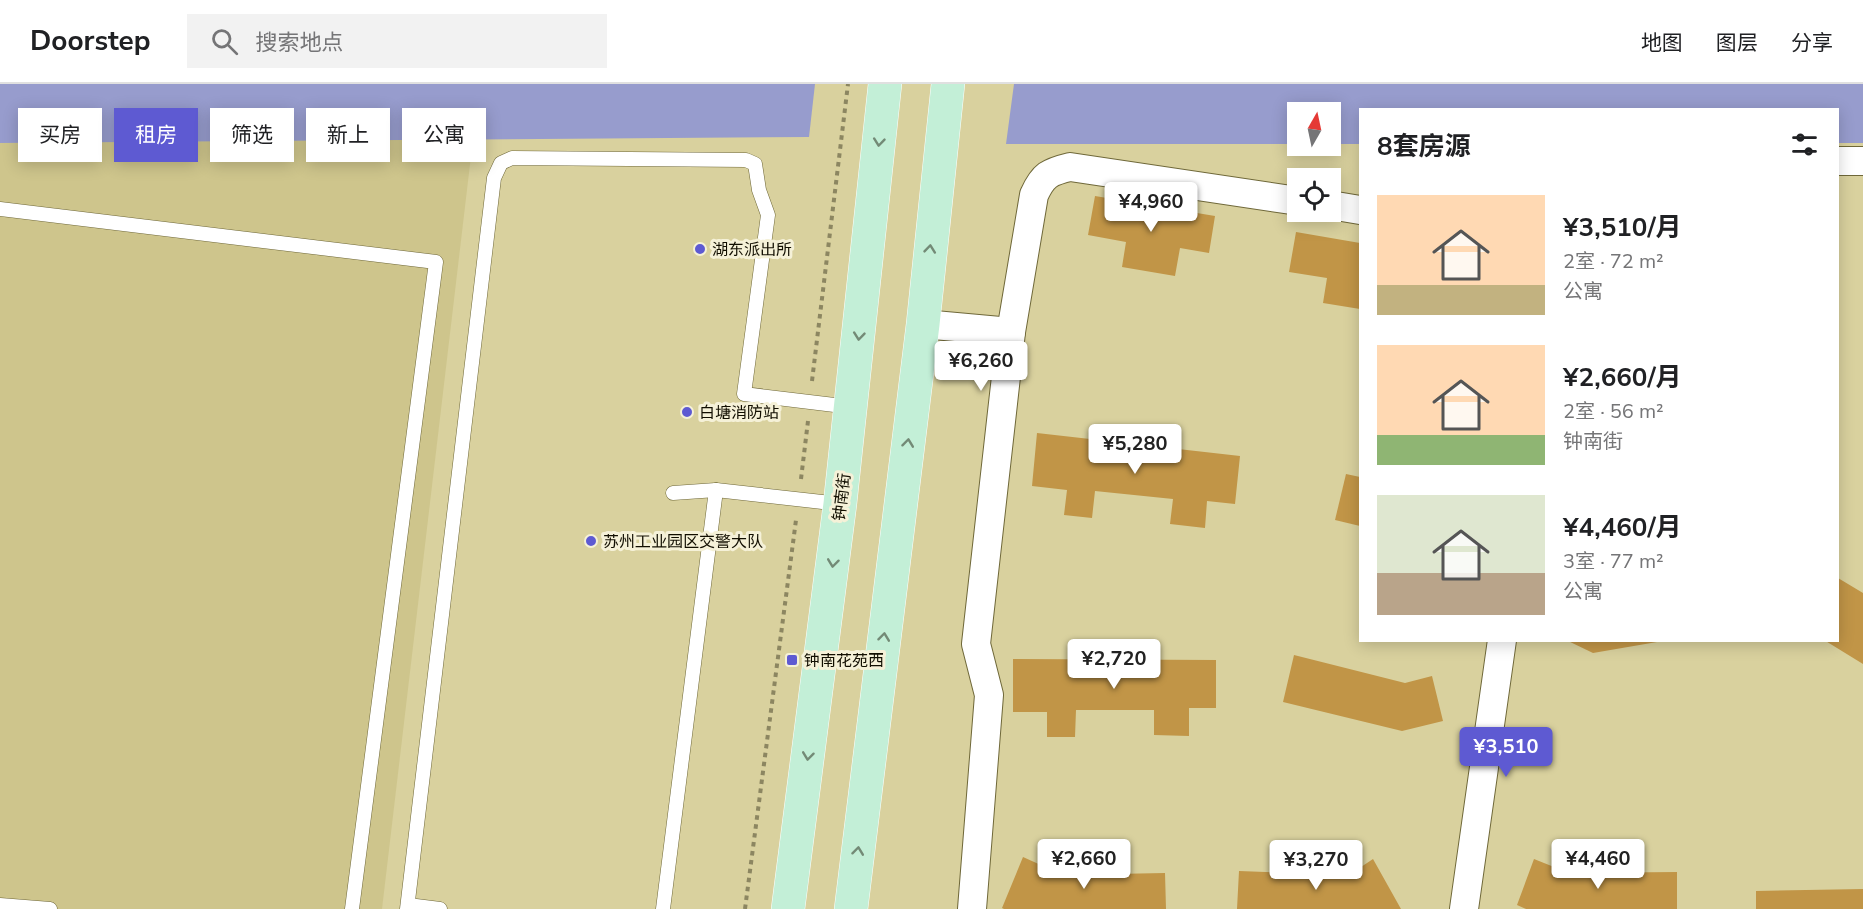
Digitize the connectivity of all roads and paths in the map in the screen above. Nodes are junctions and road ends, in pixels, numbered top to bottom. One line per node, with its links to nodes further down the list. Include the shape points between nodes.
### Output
1 (885, 84): 11 (main road, 钟南街, one-way to 11)
2 (948, 84): 9 (main road, one-way to 2)
3 (1839, 161): 4 (street)
4 (1863, 161)
5 (1287, 199): 10 (street, via 1070,167 1054,171 1041,180 1034,195)
6 (1341, 207): 8 (street)
7 (0, 209): 19 (lane, via 436,262)
8 (1359, 210)
9 (923, 324): 10 (street); 23 (main road, one-way to 9)
10 (1011, 332): 24 (street, via 976,644 989,695)
11 (851, 407): 14 (main road, 钟南街); 17 (lane, via 744,394 768,215 755,164 746,160 512,158 501,163 494,178)
12 (716, 490): 13 (lane); 14 (lane); 21 (lane)
13 (673, 493)
14 (840, 504): 22 (main road, 钟南街, one-way to 22)
15 (1502, 642): 25 (street)
16 (0, 906): 18 (lane)
17 (407, 907): 20 (lane)
18 (50, 909)
19 (352, 909)
20 (440, 909)
21 (663, 909)
22 (788, 909)
23 (851, 909)
24 (972, 909)
25 (1464, 909)

